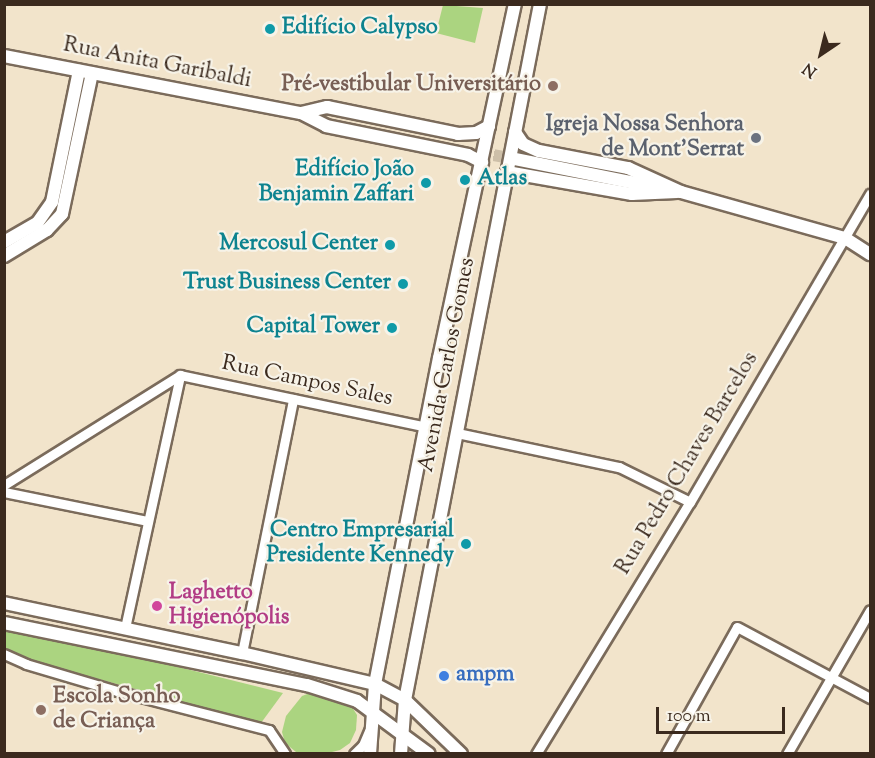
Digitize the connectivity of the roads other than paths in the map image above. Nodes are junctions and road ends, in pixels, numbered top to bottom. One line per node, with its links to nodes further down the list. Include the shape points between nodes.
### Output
1 (515, 4): 7 (main road, Avenida Carlos Gomes)
2 (540, 4): 8 (main road, Avenida Carlos Gomes)
3 (4, 56): 4 (main road, Rua Anita Garibaldi)
4 (79, 71): 5 (main road, Rua Anita Garibaldi); 15 (main road, via 52,202 38,222)
5 (92, 73): 6 (main road, Rua Anita Garibaldi); 17 (main road, via 62,214 47,230)
6 (301, 114): 7 (main road, Rua Anita Garibaldi, via 327,107 458,134 476,133); 9 (main road)
7 (489, 126): 9 (main road, Avenida Carlos Gomes)
8 (515, 132): 11 (main road, Avenida Carlos Gomes); 12 (main road, via 523,144 539,151 628,168)
9 (479, 157): 20 (main road, Avenida Carlos Gomes)
10 (515, 159): 12 (main road)
11 (507, 172): 12 (main road, via 632,194); 21 (main road, Avenida Carlos Gomes)
12 (681, 192): 14 (main road)
13 (870, 194): 14 (street, Rua Pedro Chaves Barcelos)
14 (845, 238): 16 (main road); 24 (street, Rua Pedro Chaves Barcelos)
15 (4, 242)
16 (870, 254)
17 (4, 256)
18 (180, 375): 19 (street, Rua Campos Sales); 22 (street); 25 (street)
19 (293, 399): 20 (street, Rua Campos Sales); 30 (street)
20 (426, 427): 33 (main road, Avenida Carlos Gomes)
21 (457, 433): 24 (street, via 619,467); 35 (main road, Avenida Carlos Gomes)
22 (4, 485)
23 (4, 492): 25 (street)
24 (690, 502): 45 (street, Rua Pedro Chaves Barcelos)
25 (148, 521): 29 (street)
26 (4, 603): 29 (main road)
27 (870, 610): 32 (street)
28 (4, 623): 36 (main road, via 307,686 357,701)
29 (126, 628): 30 (main road)
30 (242, 653): 33 (main road)
31 (4, 654): 39 (street, via 117,691 269,730)
32 (830, 676): 34 (street); 46 (street, via 737,627); 47 (street)
33 (375, 684): 35 (main road); 36 (main road, Avenida Carlos Gomes)
34 (870, 698)
35 (405, 700): 38 (main road, Avenida Carlos Gomes); 44 (main road)
36 (372, 712): 37 (main road, Avenida Carlos Gomes); 38 (main road)
37 (372, 726): 40 (street, via 363,745); 41 (main road, Avenida Carlos Gomes)
38 (402, 733): 42 (main road, Avenida Carlos Gomes); 43 (main road)
39 (285, 753)
40 (354, 753)
41 (370, 753)
42 (401, 753)
43 (429, 753)
44 (461, 753)
45 (536, 753)
46 (666, 753)
47 (787, 753)

